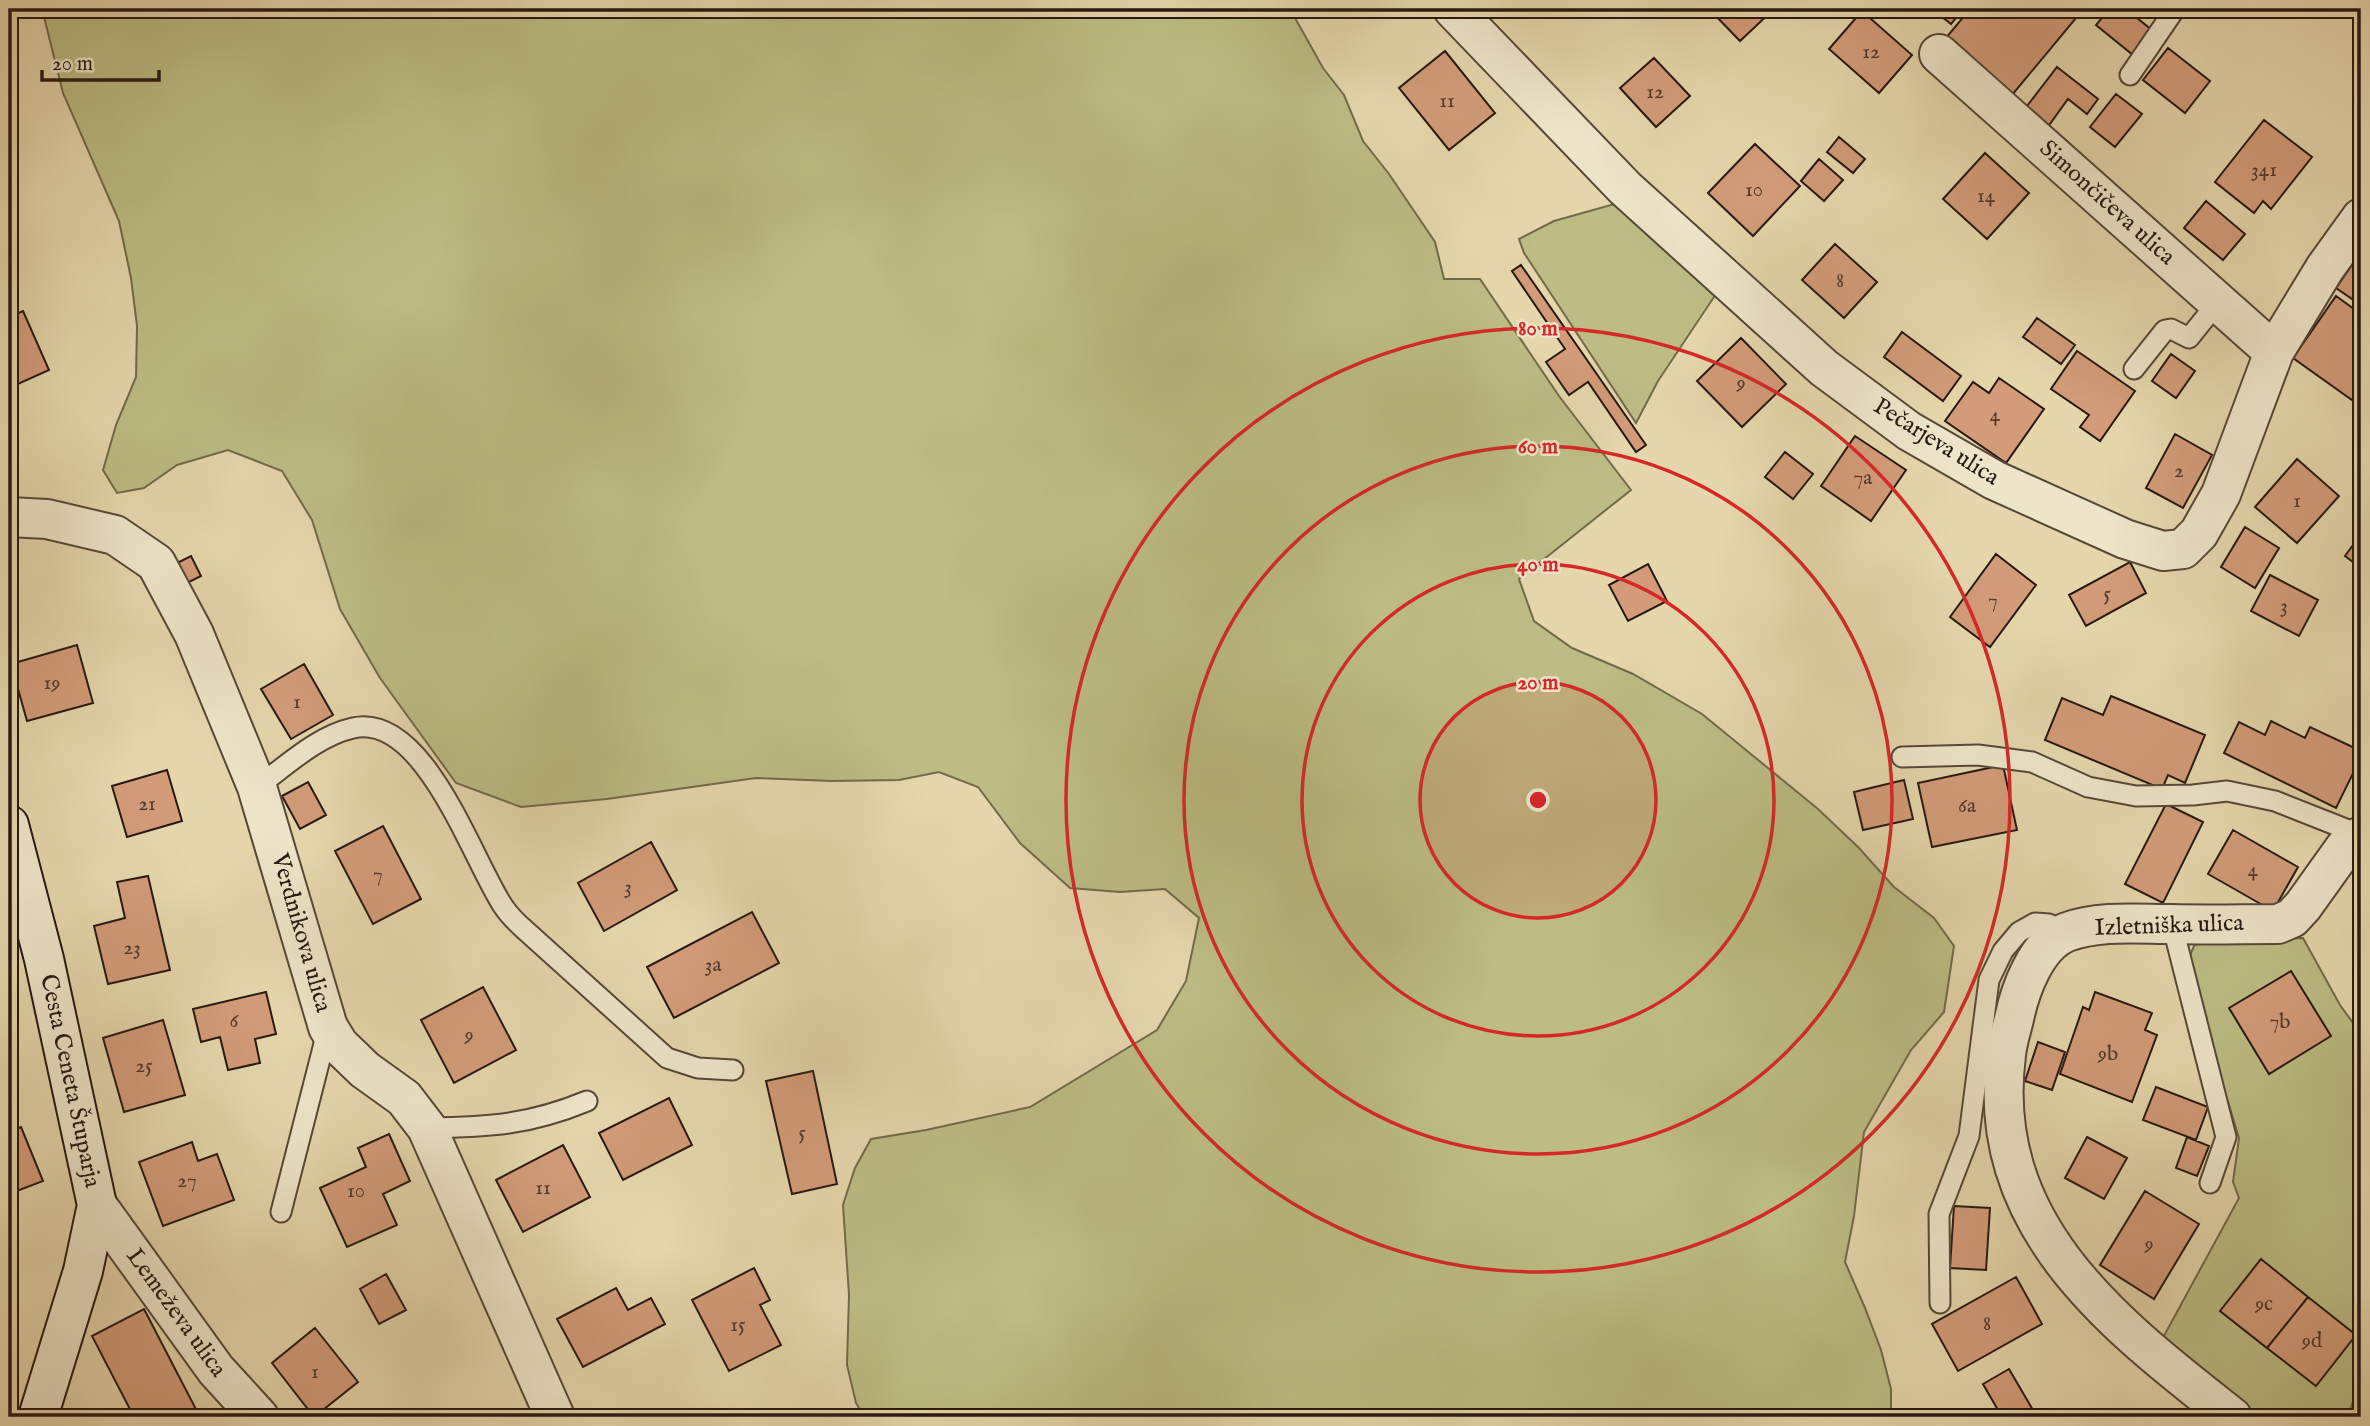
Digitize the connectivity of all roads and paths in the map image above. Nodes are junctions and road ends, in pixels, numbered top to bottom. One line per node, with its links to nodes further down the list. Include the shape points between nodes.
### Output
1 (1453, 9): 7 (street, Pečarjeva ulica, via 1625,188 1824,368 1909,431 1994,480 2125,538 2163,551 2183,549 2199,533 2221,494)
2 (2175, 9): 4 (lane)
3 (1939, 54): 6 (street, Simončičeva ulica)
4 (2130, 75)
5 (2361, 218): 7 (street, Pečarjeva ulica)
6 (2218, 302): 7 (street, Simončičeva ulica); 8 (lane, via 2189,338 2165,330)
7 (2274, 352)
8 (2134, 369)
9 (9, 517): 11 (street, Verdnikova ulica, via 47,519 115,535 156,563 194,634)
10 (1902, 757): 13 (lane, Izletniška ulica, via 1978,755 2032,762 2088,787 2136,796 2227,791 2275,801)
11 (257, 787): 16 (street, Verdnikova ulica); 17 (lane, via 328,737 353,728 373,726 409,746 440,787 504,909 667,1058 698,1068)
12 (9, 825): 21 (street, Cesta Ceneta Štuparja, via 44,960)
13 (2361, 836): 14 (street, Izletniška ulica, via 2346,846 2292,918 2278,924)
14 (2172, 924): 15 (street, Izletniška ulica, via 2131,923); 20 (lane, via 2226,1137)
15 (2065, 933): 23 (lane, via 2035,923 2019,932 1989,980 1969,1136 1939,1214); 27 (street, Izletniška ulica, via 2042,952 2027,976 2006,1056 2008,1139 2022,1187 2044,1236 2089,1294 2156,1357)
16 (328, 1027): 19 (street, Verdnikova ulica, via 339,1045 404,1098); 22 (lane)
17 (733, 1070)
18 (587, 1101): 19 (lane, via 531,1121)
19 (427, 1128): 26 (street, Verdnikova ulica)
20 (2210, 1183)
21 (97, 1205): 24 (street, Cesta Ceneta Štuparja, via 83,1271); 25 (street, Lemeževa ulica, via 216,1370)
22 (281, 1212)
23 (1940, 1303)
24 (38, 1417)
25 (258, 1417)
26 (555, 1417)
27 (2232, 1417)

